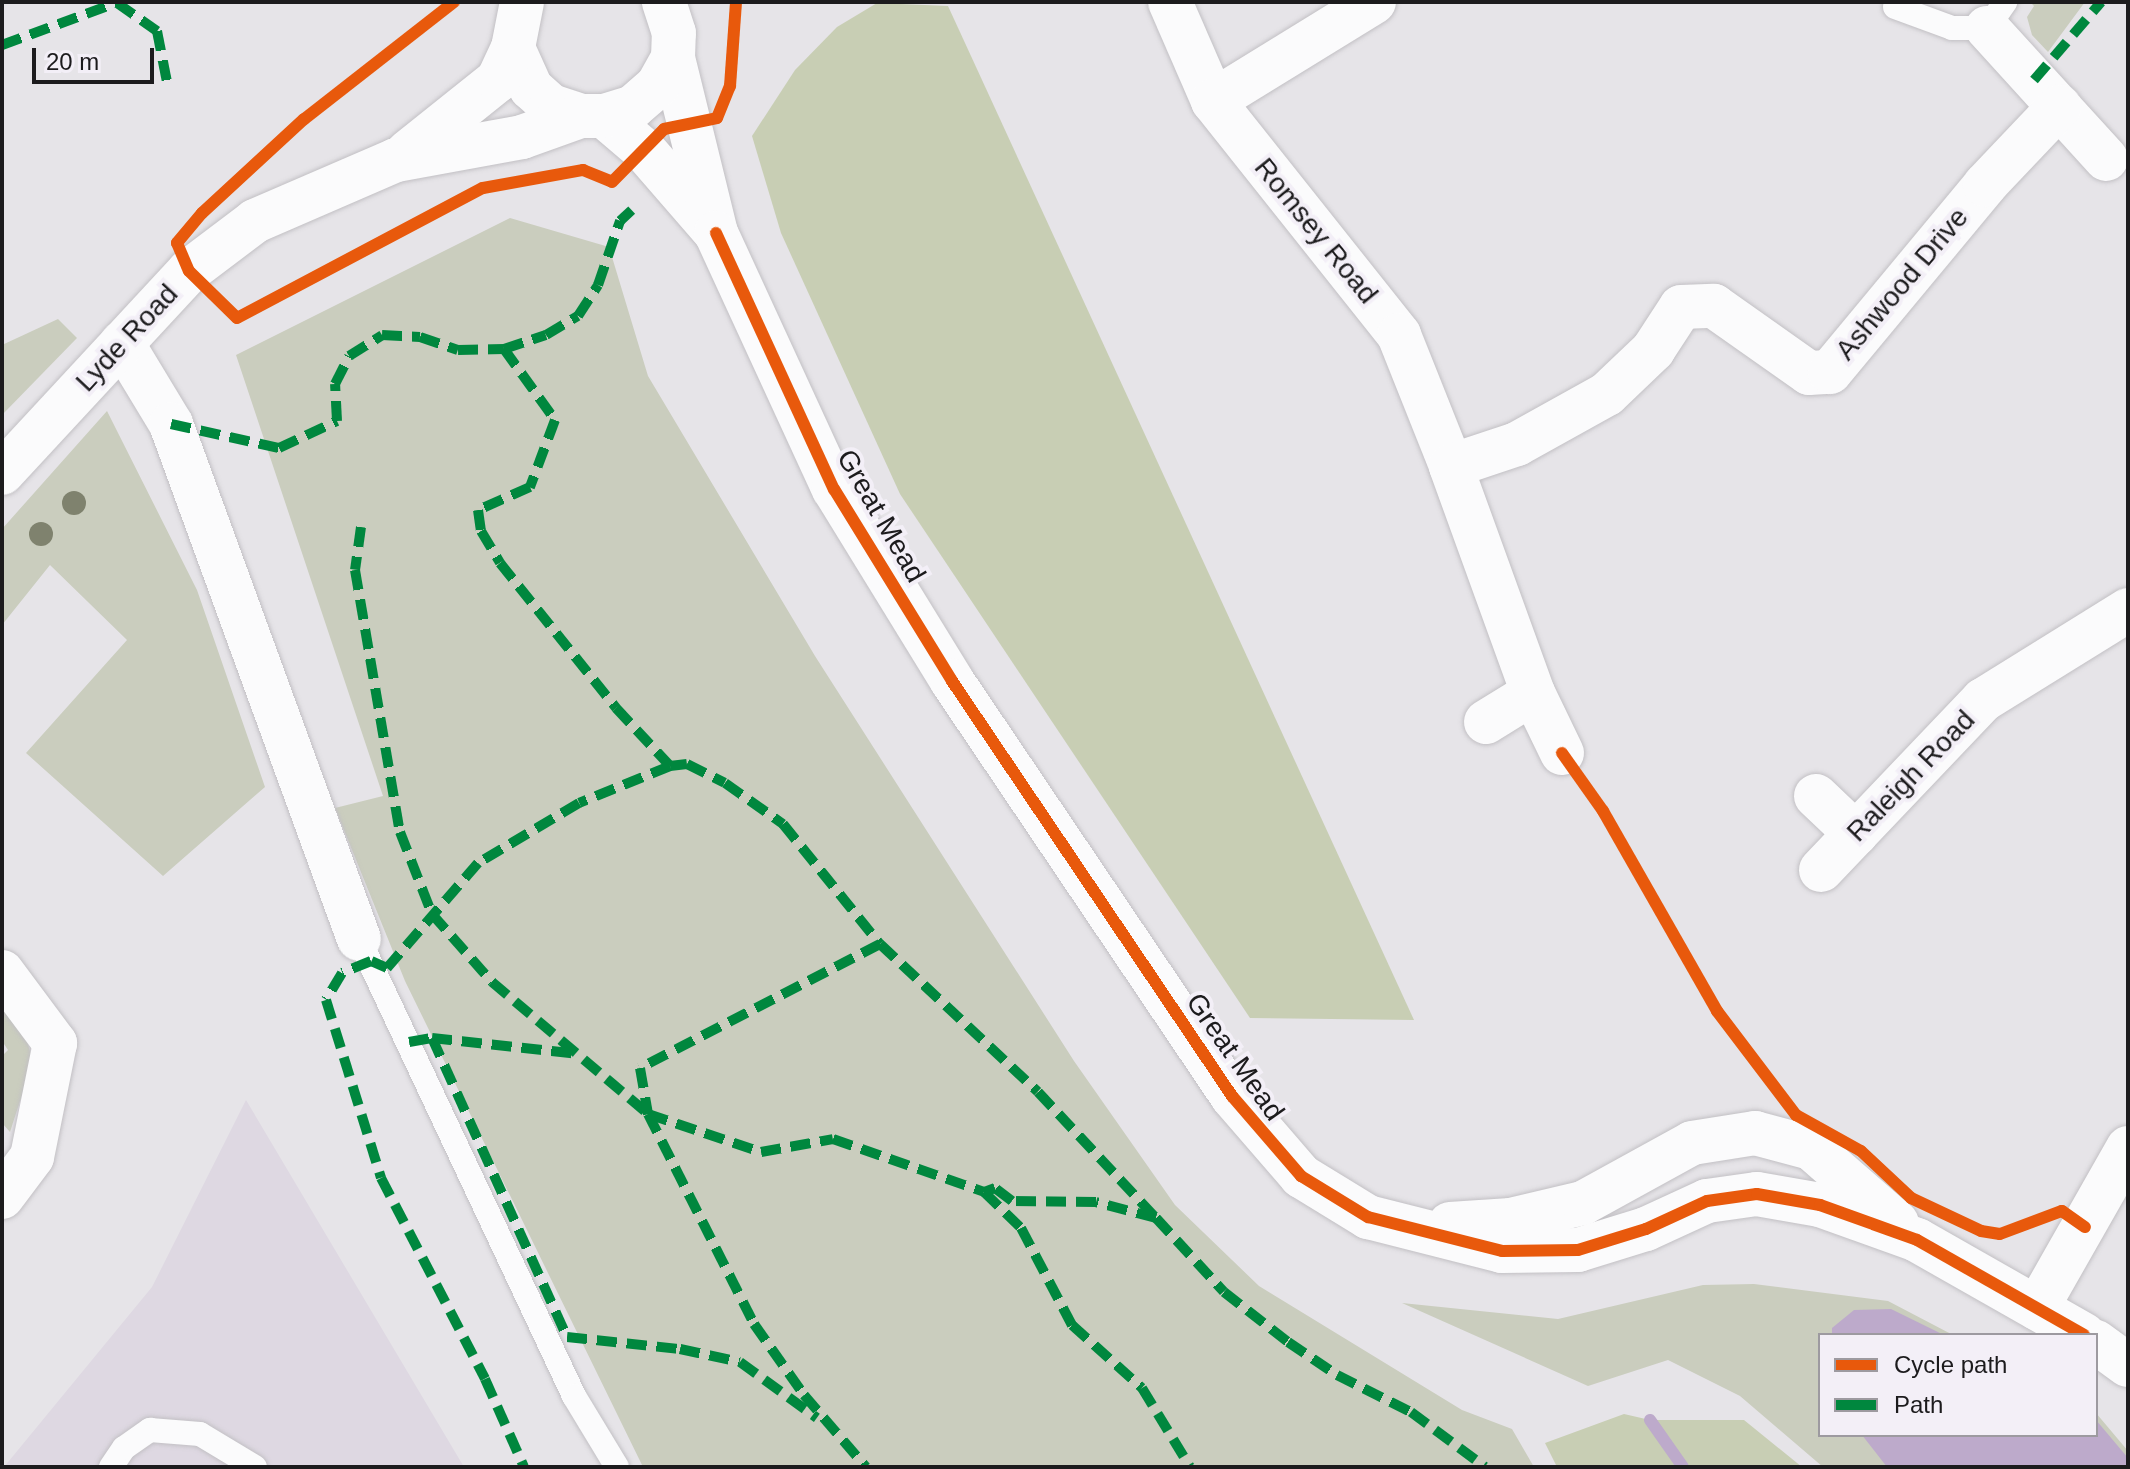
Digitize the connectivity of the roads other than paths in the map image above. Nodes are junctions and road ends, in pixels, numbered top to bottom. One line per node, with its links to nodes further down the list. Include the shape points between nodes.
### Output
1 (522, 2): 7 (street, Lyde Road)
2 (664, 2): 8 (street, via 674,33)
3 (1170, 2): 9 (street, Romsey Road)
4 (1374, 2): 9 (street)
5 (1895, 7): 6 (lane, via 1952,28)
6 (1996, 15): 10 (street)
7 (513, 48): 11 (street, via 531,88 551,106); 13 (street, Lyde Road, via 498,80)
8 (673, 58): 11 (street, Lyde Road, via 658,85 633,107); 14 (street, Great Mead)
9 (1213, 101): 16 (street, Romsey Road, via 1399,335)
10 (2059, 107): 12 (street); 16 (street, Ashwood Drive, via 1985,185 1830,372 1809,373 1714,306 1681,307 1653,350 1607,394 1517,444)
11 (593, 116): 13 (street, Lyde Road, via 522,137); 14 (street, Great Mead, via 675,184)
12 (2106, 159)
13 (396, 160): 15 (street, Lyde Road, via 255,221 189,271)
14 (716, 233): 29 (street, Great Mead, via 834,489 952,681 1188,1034 1266,1143 1301,1176 1333,1200)
15 (122, 343): 17 (street, Lyde Road); 25 (street, via 171,424)
16 (1451, 466): 19 (street)
17 (2, 473)
18 (2128, 610): 23 (street, Raleigh Road, via 1983,700)
19 (1533, 693): 20 (street); 21 (street)
20 (1486, 722)
21 (1562, 753)
22 (1816, 796): 23 (street)
23 (1856, 834): 24 (street, Raleigh Road)
24 (1821, 870)
25 (359, 939): 37 (lane, via 574,1396)
26 (2, 972): 28 (street, via 55,1043 32,1157)
27 (2128, 1148): 31 (street)
28 (2, 1197)
29 (1405, 1227): 30 (street, Great Mead, via 1502,1251 1578,1250 1646,1229 1707,1201 1757,1194 1820,1205); 30 (street, Great Mead, via 1511,1220 1583,1203 1692,1143 1755,1133 1811,1148)
30 (1917, 1240): 31 (street, Great Mead)
31 (2037, 1308): 32 (street, Great Mead)
32 (2081, 1333)
33 (2098, 1343): 34 (street)
34 (2128, 1365)
35 (111, 1467): 36 (lane, via 124,1448 150,1430 200,1434)
36 (255, 1467)
37 (617, 1467)

